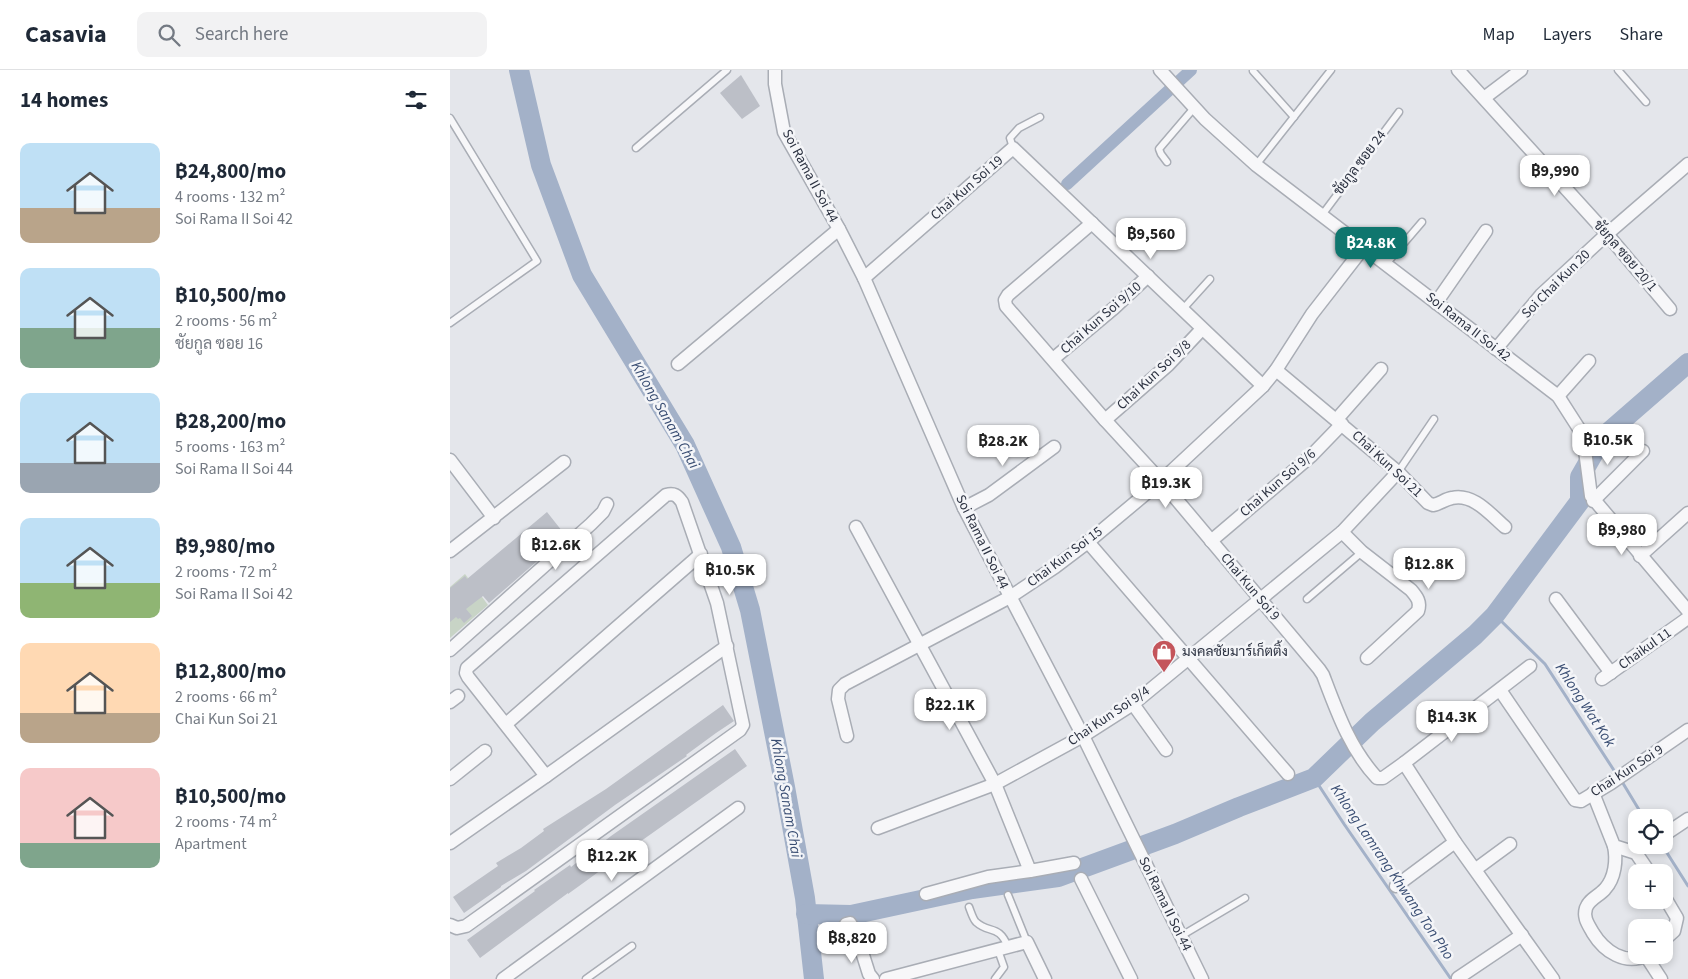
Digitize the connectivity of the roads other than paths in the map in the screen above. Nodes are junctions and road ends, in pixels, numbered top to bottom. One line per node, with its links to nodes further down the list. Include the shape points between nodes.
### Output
1 (727, 70): 16 (lane)
2 (775, 70): 24 (street, Soi Rama II Soi 44, via 784,132)
3 (1160, 70): 11 (street, Soi Rama II Soi 42)
4 (1331, 70): 14 (lane)
5 (1458, 70): 9 (street, ชัยกูล ซอย 20/1)
6 (1521, 70): 9 (street)
7 (1618, 70): 10 (lane)
8 (1253, 71): 14 (lane)
9 (1484, 98): 26 (street, ชัยกูล ซอย 20/1)
10 (1646, 102)
11 (1194, 108): 18 (lane, via 1160,149); 19 (street, Soi Rama II Soi 42)
12 (1399, 112): 21 (lane, ชัยกูล ซอย 24)
13 (1040, 117): 17 (lane, via 1014,133 1010,138)
14 (1294, 117): 19 (lane)
15 (450, 118): 35 (lane, via 537,261)
16 (636, 148)
17 (1013, 148): 23 (street, Chai Kun Soi 19); 30 (street, Chai Kun Soi 19)
18 (1167, 162)
19 (1256, 164): 21 (street, Soi Rama II Soi 42)
20 (1688, 164): 26 (street, Soi Chai Kun 20)
21 (1322, 215): 27 (street, Soi Rama II Soi 42)
22 (1422, 222): 28 (lane)
23 (1092, 223): 29 (street, Chai Kun Soi 19); 38 (street, Chai Kun Soi 9, via 1005,300 1006,306)
24 (839, 229): 30 (street, Soi Rama II Soi 44); 40 (street)
25 (1486, 231): 32 (street)
26 (1607, 234): 33 (street, ชัยกูล ซอย 20/1); 37 (street, Soi Chai Kun 20, via 1541,295)
27 (1364, 247): 28 (street, Soi Rama II Soi 42); 42 (street, Chai Kun Soi 15, via 1312,314)
28 (1386, 264): 32 (street, Soi Rama II Soi 42)
29 (1148, 276): 34 (street, Chai Kun Soi 19); 38 (street, Chai Kun Soi 9/10)
30 (864, 278): 56 (street, Soi Rama II Soi 44)
31 (1210, 279): 34 (lane)
32 (1436, 302): 37 (street, Soi Rama II Soi 42)
33 (1670, 309)
34 (1182, 310): 36 (street, Chai Kun Soi 19)
35 (450, 323)
36 (1202, 330): 43 (street, Chai Kun Soi 19); 46 (street, Chai Kun Soi 9/8, via 1168,366)
37 (1496, 349): 44 (street, Soi Rama II Soi 42)
38 (1053, 359): 46 (street, Chai Kun Soi 9)
39 (1589, 361): 44 (street)
40 (678, 364)
41 (1381, 369): 47 (street, Chai Kun Soi 9/6)
42 (1276, 370): 43 (street, Chai Kun Soi 15); 47 (street, Chai Kun Soi 21)
43 (1263, 386): 53 (street, Chai Kun Soi 15)
44 (1558, 396): 54 (street, Soi Rama II Soi 42, via 1583,435)
45 (1434, 419): 52 (lane)
46 (1105, 420): 53 (street, Chai Kun Soi 9)
47 (1340, 422): 52 (street, Chai Kun Soi 21); 62 (street, Chai Kun Soi 9/6, via 1311,456)
48 (1054, 446): 56 (street, via 989,495)
49 (1643, 450): 54 (street)
50 (450, 460): 58 (street)
51 (564, 462): 58 (street)
52 (1398, 472): 60 (street, Chai Kun Soi 21, via 1428,503 1434,505 1460,497 1475,502); 61 (street, Chai Kun Soi 9/4)
53 (1161, 481): 62 (street, Chai Kun Soi 9); 63 (street, Chai Kun Soi 15)
54 (1593, 501): 67 (street, Soi Rama II Soi 42)
55 (607, 504): 76 (street, via 591,524)
56 (964, 508): 68 (street, Soi Rama II Soi 44)
57 (1688, 514): 67 (street)
58 (494, 518): 64 (street)
59 (856, 526): 75 (street)
60 (1504, 527)
61 (1342, 532): 65 (street); 69 (street, Chai Kun Soi 9/4)
62 (1211, 541): 69 (street, Chai Kun Soi 9)
63 (1088, 542): 68 (street, Chai Kun Soi 15); 77 (street)
64 (450, 551)
65 (1362, 552): 70 (lane); 78 (street, via 1411,590 1420,605 1418,612)
66 (701, 554): 74 (street); 82 (street); 82 (street, via 682,502 672,493 666,495 470,664 466,673 468,677)
67 (1640, 556): 72 (street, Soi Rama II Soi 42)
68 (1010, 597): 75 (street, Chai Kun Soi 15); 85 (street, Soi Rama II Soi 44)
69 (1259, 598): 77 (street, Chai Kun Soi 9/4); 88 (street, Chai Kun Soi 9, via 1323,675 1347,735 1377,778 1383,778)
70 (1307, 598)
71 (1556, 599): 73 (street, Chaikul 11, via 1606,676)
72 (1688, 611)
73 (1688, 618)
74 (727, 646): 90 (street); 114 (street, via 744,725 740,730 466,926 457,928)
75 (919, 646): 84 (street, Chai Kun Soi 15, via 839,690); 92 (street)
76 (450, 650)
77 (1188, 658): 81 (street, Chai Kun Soi 9/4); 89 (street)
78 (1367, 658)
79 (1530, 666): 80 (street, Chai Kun Soi 9)
80 (1500, 690): 88 (street, Chai Kun Soi 9); 93 (street, Chai Kun Soi 9, via 1576,800)
81 (1133, 704): 85 (street, Chai Kun Soi 9/4); 86 (street)
82 (506, 724): 90 (street)
83 (1688, 730): 93 (street, Chai Kun Soi 9)
84 (847, 736)
85 (1083, 736): 92 (street, Chai Kun Soi 9/4); 117 (street, Soi Rama II Soi 44)
86 (1166, 750)
87 (485, 751): 91 (street)
88 (1404, 763): 98 (street)
89 (1288, 774)
90 (546, 776): 99 (street)
91 (450, 779)
92 (994, 784): 96 (street, Chai Kun Soi 9/4); 105 (street)
93 (1593, 793): 101 (street)
94 (738, 808): 124 (street)
95 (1688, 819): 97 (street)
96 (878, 828)
97 (1673, 829)
98 (1456, 842): 104 (street); 107 (street)
99 (450, 843)
100 (1510, 844): 104 (street)
101 (1614, 846): 103 (street, via 1636,853); 121 (street, via 1616,856 1611,880 1587,906 1585,915 1600,944 1613,954)
102 (1074, 863): 105 (street)
103 (1644, 864)
104 (1476, 868): 116 (street)
105 (1030, 871): 108 (street, via 988,877)
106 (1082, 879): 130 (street)
107 (1396, 886)
108 (926, 894)
109 (1008, 894): 118 (lane)
110 (1245, 898): 117 (lane)
111 (969, 907): 120 (lane, via 978,924 1004,938)
112 (1672, 909): 115 (street, via 1677,918)
113 (846, 924): 126 (street, via 850,923 856,933)
114 (450, 925)
115 (1673, 932)
116 (1522, 934): 123 (street); 132 (street)
117 (1181, 936): 131 (street, Soi Rama II Soi 44)
118 (1027, 942): 120 (street); 129 (street)
119 (632, 946): 125 (lane)
120 (1003, 948): 127 (street); 128 (lane, via 1004,967)
121 (1628, 958)
122 (1652, 964): 133 (street)
123 (1458, 978)
124 (503, 979)
125 (586, 979)
126 (873, 979)
127 (886, 979)
128 (995, 979)
129 (1045, 979)
130 (1131, 979)
131 (1202, 979)
132 (1553, 979)
133 (1661, 979)

